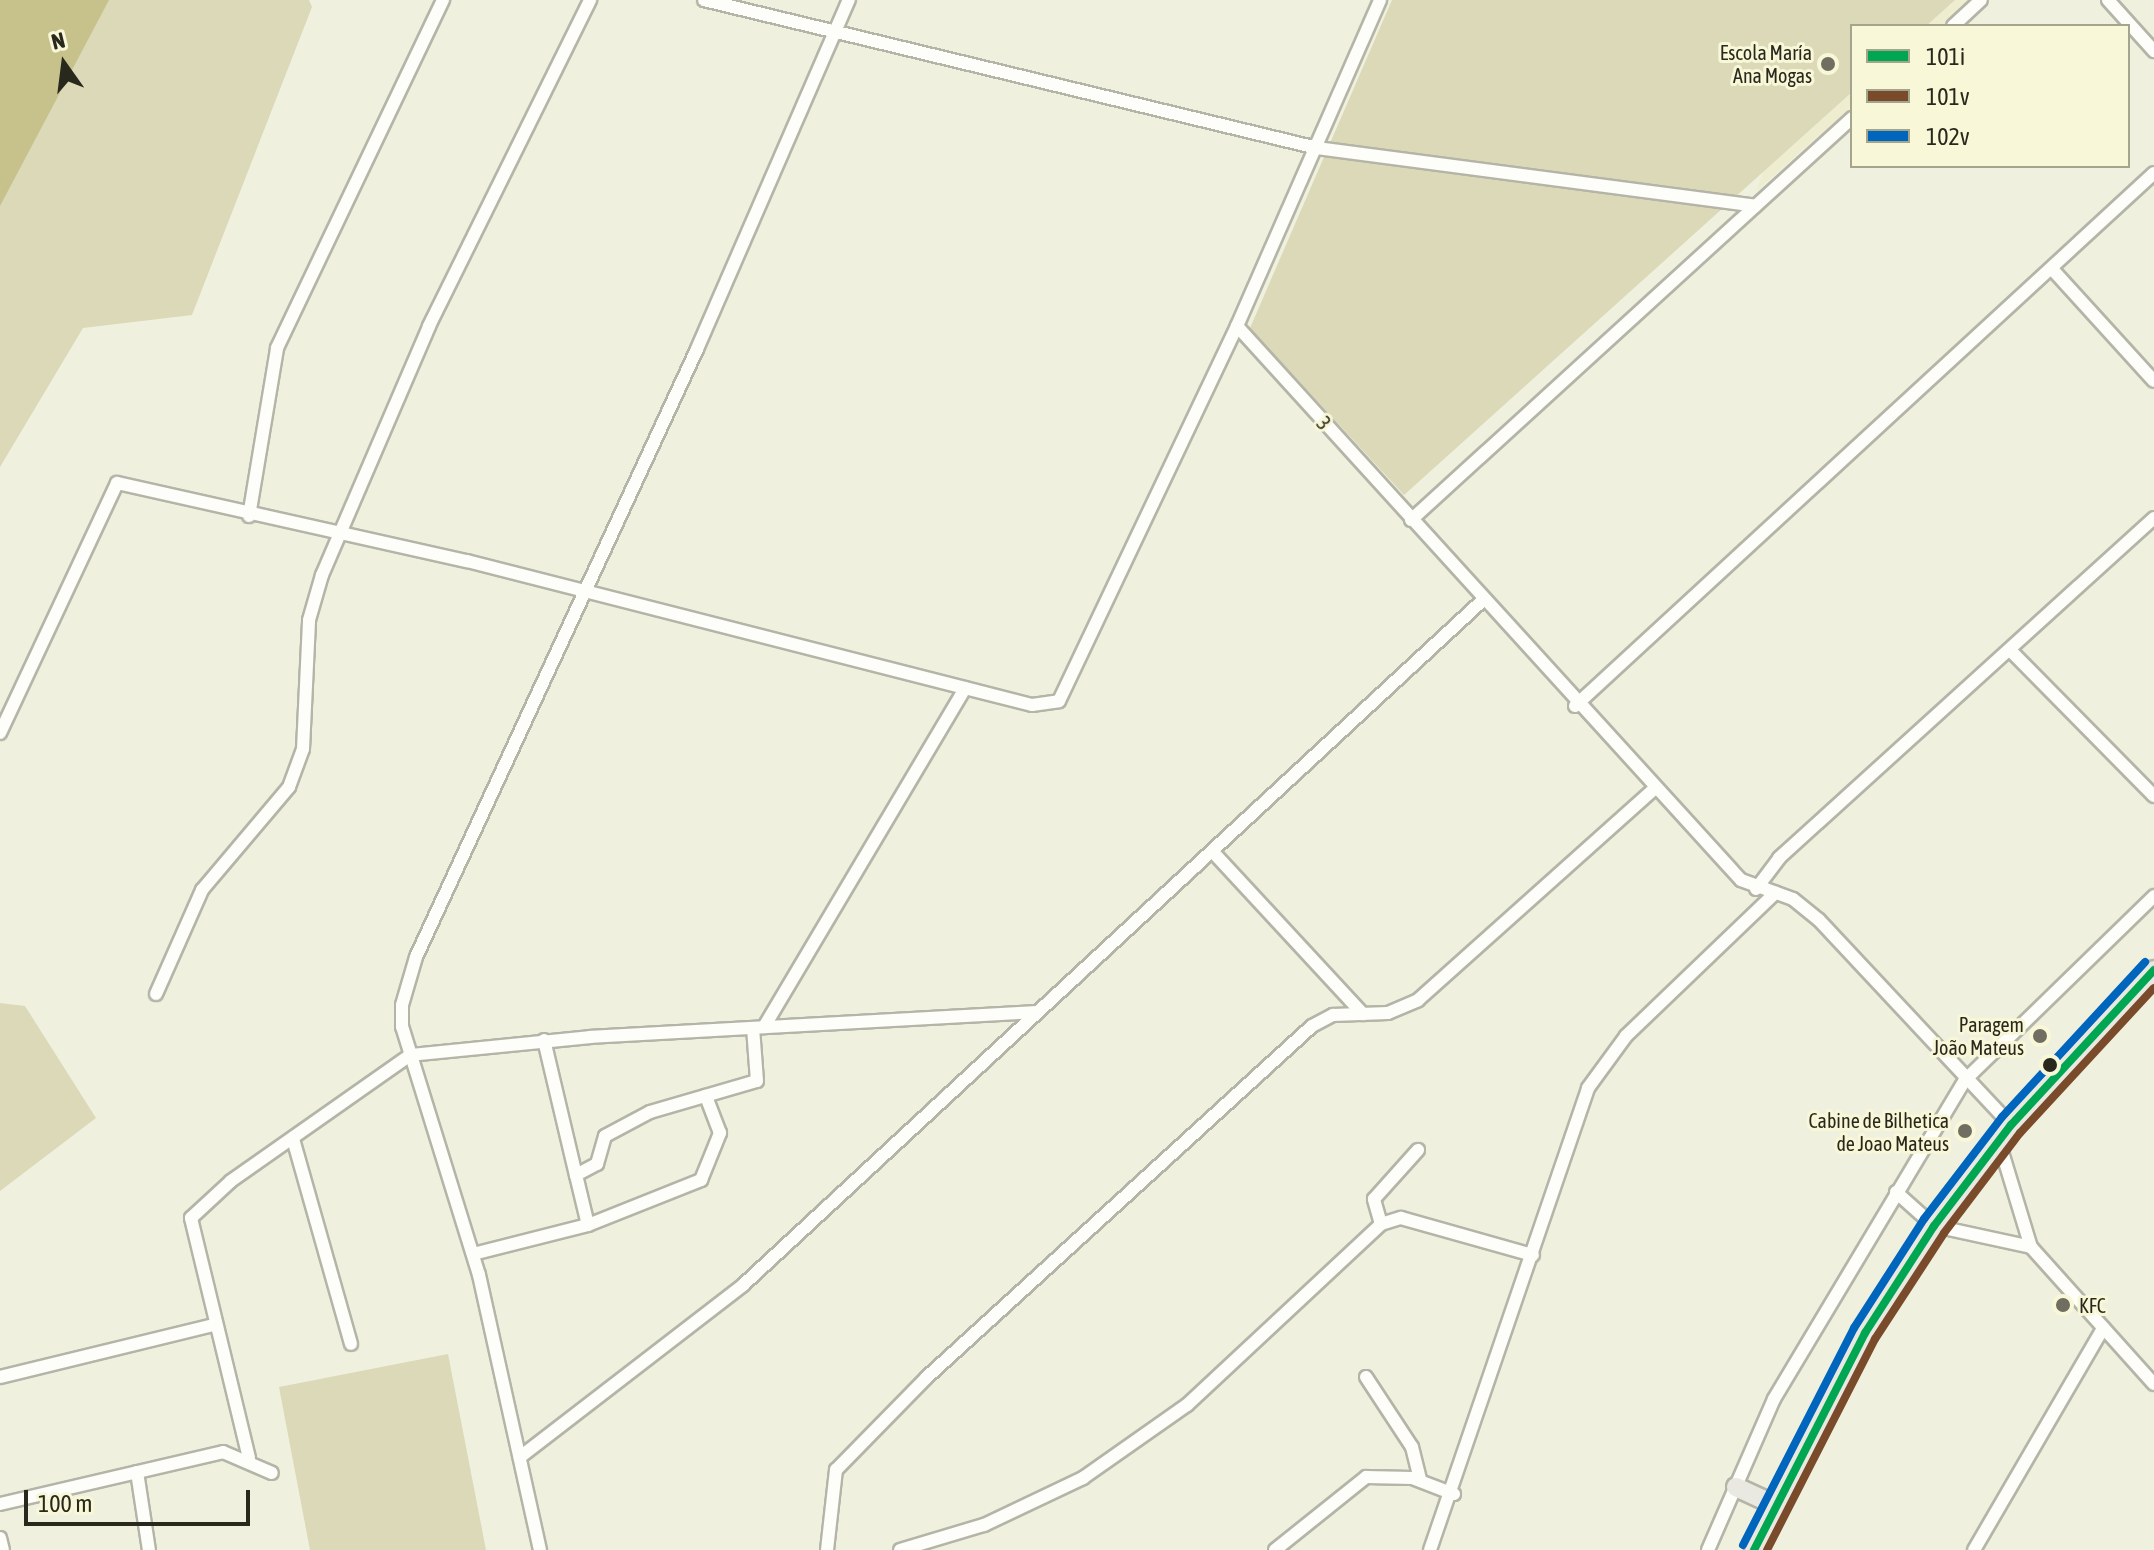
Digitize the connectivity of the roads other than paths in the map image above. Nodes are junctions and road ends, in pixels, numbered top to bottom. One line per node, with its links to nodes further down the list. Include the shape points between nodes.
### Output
1 (443, 0): 20 (street, via 277,348)
2 (590, 0): 23 (street, via 429,326)
3 (704, 0): 11 (street)
4 (849, 0): 11 (street)
5 (1380, 0): 14 (street)
6 (1981, 0): 8 (street)
7 (2108, 0): 10 (street)
8 (1955, 24)
9 (2130, 24): 12 (street)
10 (2130, 24)
11 (836, 32): 14 (street); 24 (street)
12 (2154, 51)
13 (1850, 120): 16 (street)
14 (1317, 148): 16 (street); 18 (street)
15 (2154, 173): 17 (street)
16 (1755, 206): 22 (street)
17 (2052, 269): 19 (street); 28 (street)
18 (1237, 326): 22 (street, 3); 27 (street, via 1059,701 1032,705)
19 (2154, 381)
20 (249, 516): 23 (street); 29 (street, via 117,483)
21 (2154, 518): 26 (street)
22 (1411, 520): 25 (street, 3)
23 (340, 533): 24 (street); 37 (street, via 309,620 303,749 289,787 215,869)
24 (586, 593): 27 (street); 42 (street, via 416,957 402,1005)
25 (1483, 600): 28 (street, 3); 32 (street)
26 (2010, 650): 31 (street); 33 (street, via 1779,858)
27 (965, 688): 40 (street)
28 (1575, 706): 30 (street, 3)
29 (0, 733)
30 (1654, 789): 33 (street, 3); 39 (street, via 1418,1000)
31 (2154, 796)
32 (1213, 852): 38 (street); 39 (street)
33 (1756, 889): 34 (street)
34 (1775, 893): 43 (street, via 1819,920); 56 (street, via 1600,1063)
35 (2154, 896): 43 (street)
36 (2154, 970): 45 (main road)
37 (156, 994)
38 (1035, 1012): 40 (street); 63 (street, via 743,1285)
39 (1363, 1014): 76 (street, via 1333,1015 1312,1026 846,1454 830,1491)
40 (759, 1028): 41 (street); 44 (street, via 757,1081)
41 (544, 1040): 42 (street); 49 (street)
42 (410, 1055): 46 (street); 55 (street)
43 (1965, 1080): 45 (street); 50 (street)
44 (706, 1096): 49 (street, via 605,1136 597,1164); 52 (street, via 720,1133 701,1180)
45 (2011, 1125): 47 (main road)
46 (293, 1139): 57 (street, via 191,1218); 59 (street)
47 (1999, 1142): 53 (main road); 54 (street)
48 (1418, 1150): 51 (street, via 1374,1199)
49 (576, 1175): 52 (street)
50 (1896, 1192): 53 (street); 68 (street, via 1774,1399)
51 (1381, 1224): 56 (street, via 1401,1218); 77 (street, via 1187,1405 1083,1478 984,1525)
52 (588, 1225): 55 (street)
53 (1934, 1226): 54 (street); 71 (main road, via 1865,1333)
54 (2031, 1247): 58 (street)
55 (473, 1254): 63 (street)
56 (1533, 1255): 69 (street)
57 (214, 1325): 60 (street); 64 (street)
58 (2103, 1328): 62 (street); 82 (street)
59 (351, 1344)
60 (0, 1377)
61 (1366, 1377): 67 (street, via 1412,1447)
62 (2154, 1384)
63 (520, 1457): 75 (street)
64 (249, 1458): 65 (street, via 223,1452); 66 (street)
65 (137, 1472): 70 (street); 74 (street)
66 (272, 1473)
67 (1420, 1480): 69 (street); 78 (street, via 1366,1477)
68 (1736, 1487): 71 (main road); 80 (street)
69 (1454, 1494): 79 (street)
70 (0, 1504)
71 (1775, 1505): 81 (main road)
72 (0, 1538): 73 (street)
73 (3, 1550)
74 (149, 1550)
75 (540, 1550)
76 (827, 1550)
77 (900, 1550)
78 (1275, 1550)
79 (1430, 1550)
80 (1708, 1550)
81 (1754, 1550)
82 (1974, 1550)

